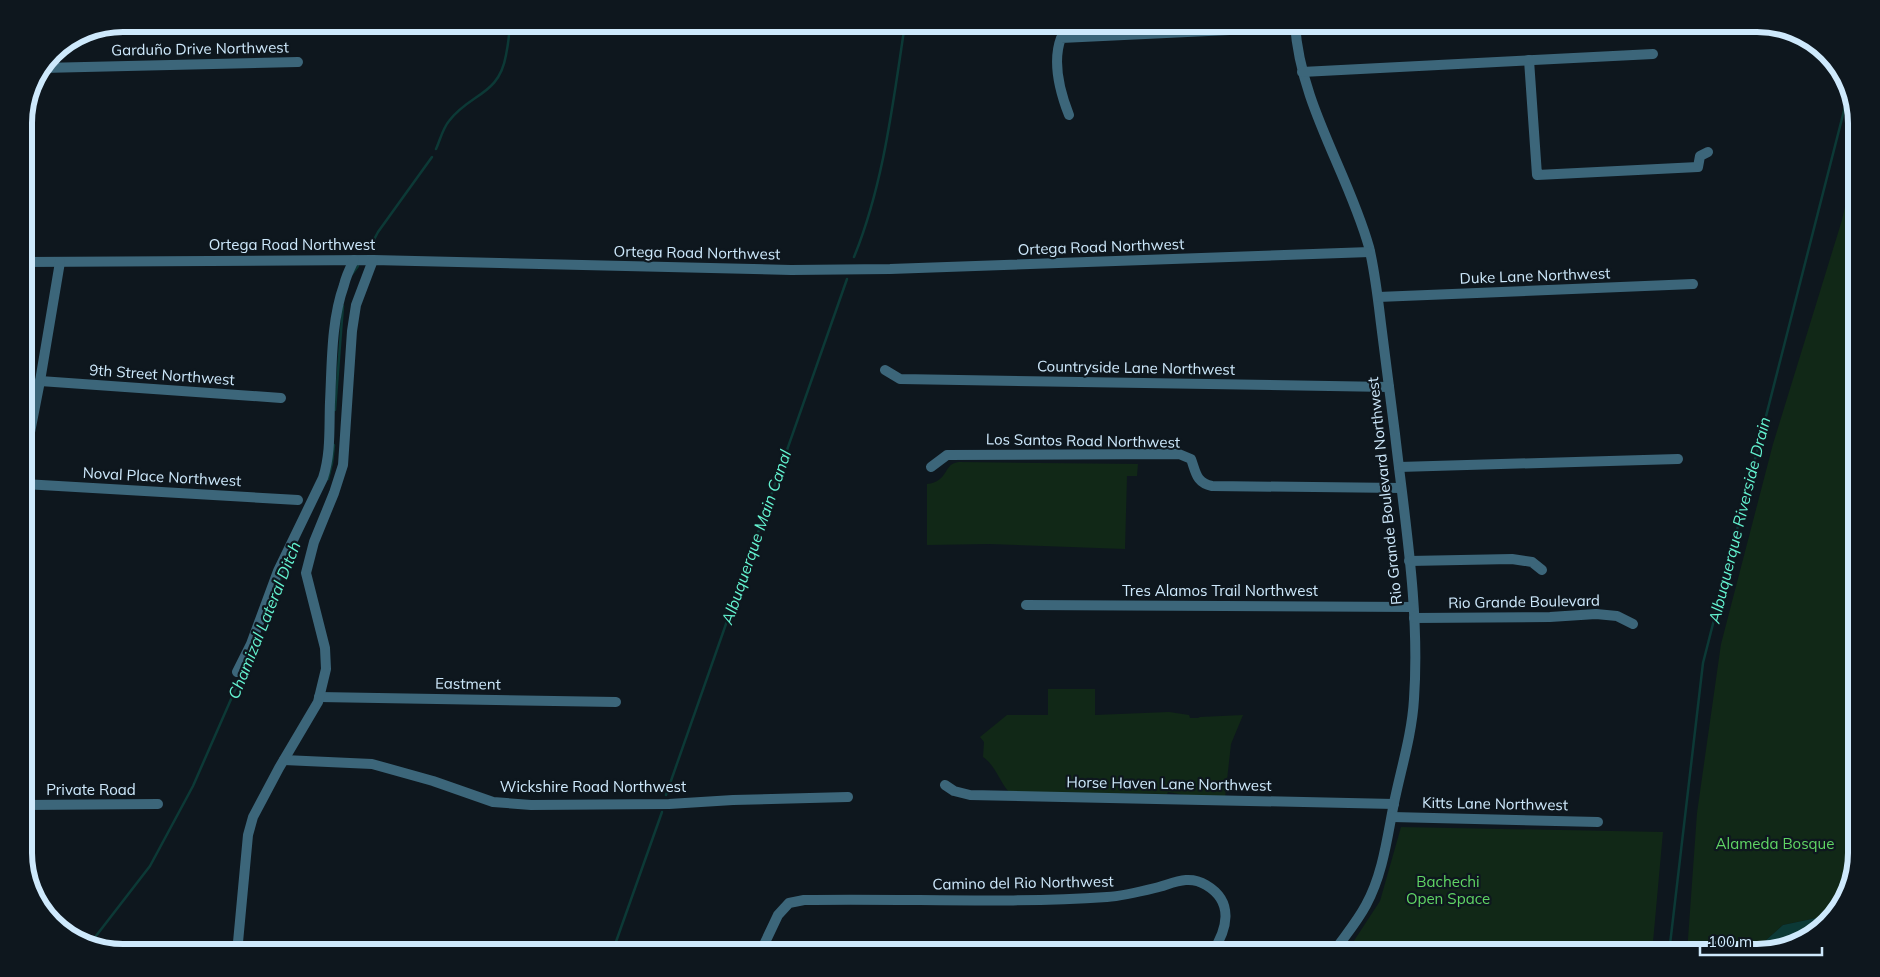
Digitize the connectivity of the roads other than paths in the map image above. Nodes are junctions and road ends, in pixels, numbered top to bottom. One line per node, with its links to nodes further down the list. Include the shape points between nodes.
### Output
1 (1178, 32): 8 (street, via 1061,38 1057,68)
2 (1295, 32): 7 (street, Rio Grande Boulevard Northwest)
3 (1653, 54): 4 (street)
4 (1529, 60): 7 (street); 9 (street, via 1537,175 1698,167 1700,156)
5 (298, 62): 6 (street, Garduño Drive Northwest)
6 (52, 68)
7 (1302, 72): 10 (street, Rio Grande Boulevard Northwest, via 1361,221)
8 (1069, 115)
9 (1708, 152)
10 (1370, 252): 12 (street, Ortega Road Northwest, via 791,270); 16 (street, Rio Grande Boulevard Northwest)
11 (354, 260): 12 (street, Ortega Road Northwest); 14 (street, Ortega Road Northwest); 34 (street, via 343,285 335,325 327,466 278,571)
12 (374, 260): 35 (street, via 356,305 352,331 343,465 306,573 325,648 326,669)
13 (33, 262): 14 (street, Ortega Road Northwest)
14 (60, 262): 18 (street)
15 (1693, 284): 16 (street, Duke Lane Northwest)
16 (1378, 297): 19 (street, Rio Grande Boulevard Northwest)
17 (885, 370): 19 (street, Countryside Lane Northwest, via 900,379)
18 (40, 381): 20 (street, 9th Street Northwest); 21 (street)
19 (1389, 387): 24 (street, Rio Grande Boulevard Northwest)
20 (281, 398)
21 (33, 417)
22 (1678, 459): 24 (street)
23 (931, 466): 26 (street, Los Santos Road Northwest, via 947,455 1179,454 1191,459 1199,480 1212,486)
24 (1399, 468): 26 (street, Rio Grande Boulevard Northwest)
25 (33, 485): 27 (street, Noval Place Northwest)
26 (1401, 488): 28 (street, Rio Grande Boulevard Northwest)
27 (298, 500)
28 (1409, 561): 29 (street, via 1512,559 1532,562); 31 (street, Rio Grande Boulevard Northwest)
29 (1542, 570)
30 (1026, 605): 31 (street, Tres Alamos Trail Northwest)
31 (1413, 607): 32 (street, Rio Grande Boulevard Northwest)
32 (1414, 618): 33 (street, Rio Grande Boulevard, via 1596,614 1617,616); 41 (street, Rio Grande Boulevard Northwest, via 1414,702)
33 (1634, 624)
34 (237, 672)
35 (319, 696): 36 (street, Eastment); 37 (street)
36 (616, 702)
37 (284, 760): 39 (street, Wickshire Road Northwest, via 372,764 493,802 531,805); 45 (street, via 250,827)
38 (945, 785): 41 (street, Horse Haven Lane Northwest, via 970,795)
39 (848, 797)
40 (158, 804): 42 (street, Private Road)
41 (1394, 804): 43 (street, Rio Grande Boulevard Northwest)
42 (33, 806)
43 (1392, 817): 44 (street, Kitts Lane Northwest); 48 (street, Rio Grande Boulevard Northwest, via 1377,880 1366,906)
44 (1598, 822)
45 (237, 944)
46 (764, 944): 47 (street, Camino del Rio Northwest, via 778,915 789,903 804,900 1059,900 1119,896 1171,882 1192,880 1205,884 1220,896 1226,911 1225,928)
47 (1218, 944)
48 (1339, 944)

